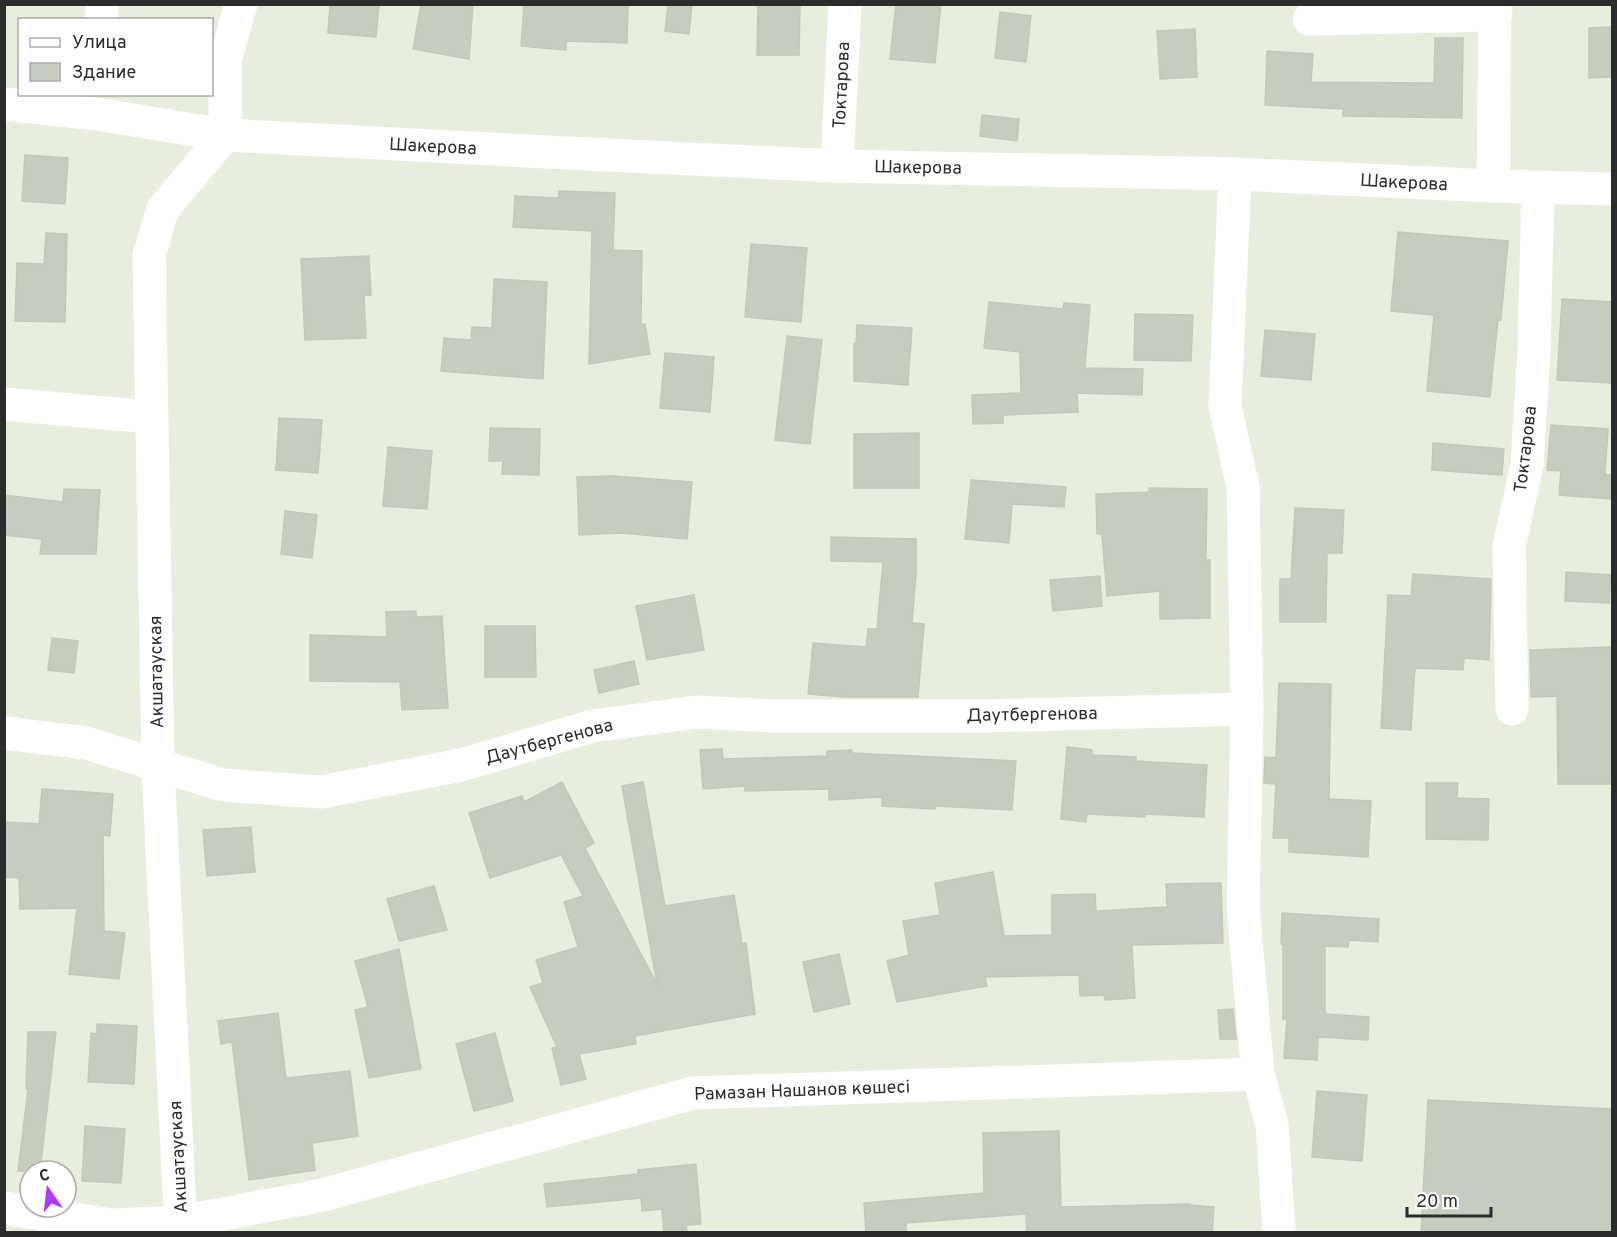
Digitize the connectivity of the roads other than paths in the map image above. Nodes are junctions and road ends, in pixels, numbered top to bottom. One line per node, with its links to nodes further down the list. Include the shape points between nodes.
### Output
1 (241, 4): 7 (street, via 225,61)
2 (845, 4): 8 (street, Токтарова)
3 (1495, 10): 4 (street); 10 (street)
4 (1309, 19)
5 (4, 104): 6 (street, Шакерова)
6 (98, 104): 7 (street, Шакерова)
7 (225, 135): 8 (street, Шакерова); 14 (street, Акшатауская, via 163,209 149,255)
8 (837, 165): 9 (street, Шакерова)
9 (1235, 174): 10 (street, Шакерова); 15 (street, via 1225,406 1243,487)
10 (1492, 186): 11 (street, Шакерова)
11 (1538, 187): 12 (street, Шакерова); 16 (street, Токтарова, via 1527,465 1509,547)
12 (1612, 189)
13 (4, 405): 14 (street)
14 (151, 417): 18 (street, Акшатауская)
15 (1247, 709): 18 (street, Даутбергенова, via 985,716 697,712 593,726 461,765 321,792 224,785); 19 (street, via 1242,908)
16 (1512, 709)
17 (4, 733): 18 (street, Даутбергенова, via 86,743)
18 (158, 765): 21 (street, Акшатауская)
19 (1258, 1074): 21 (street, Рамазан Нашанов көшесі, via 693,1093 323,1195); 22 (street, via 1272,1125)
20 (4, 1208): 21 (street, Рамазан Нашанов көшесі, via 112,1225)
21 (181, 1227)
22 (1279, 1233)

